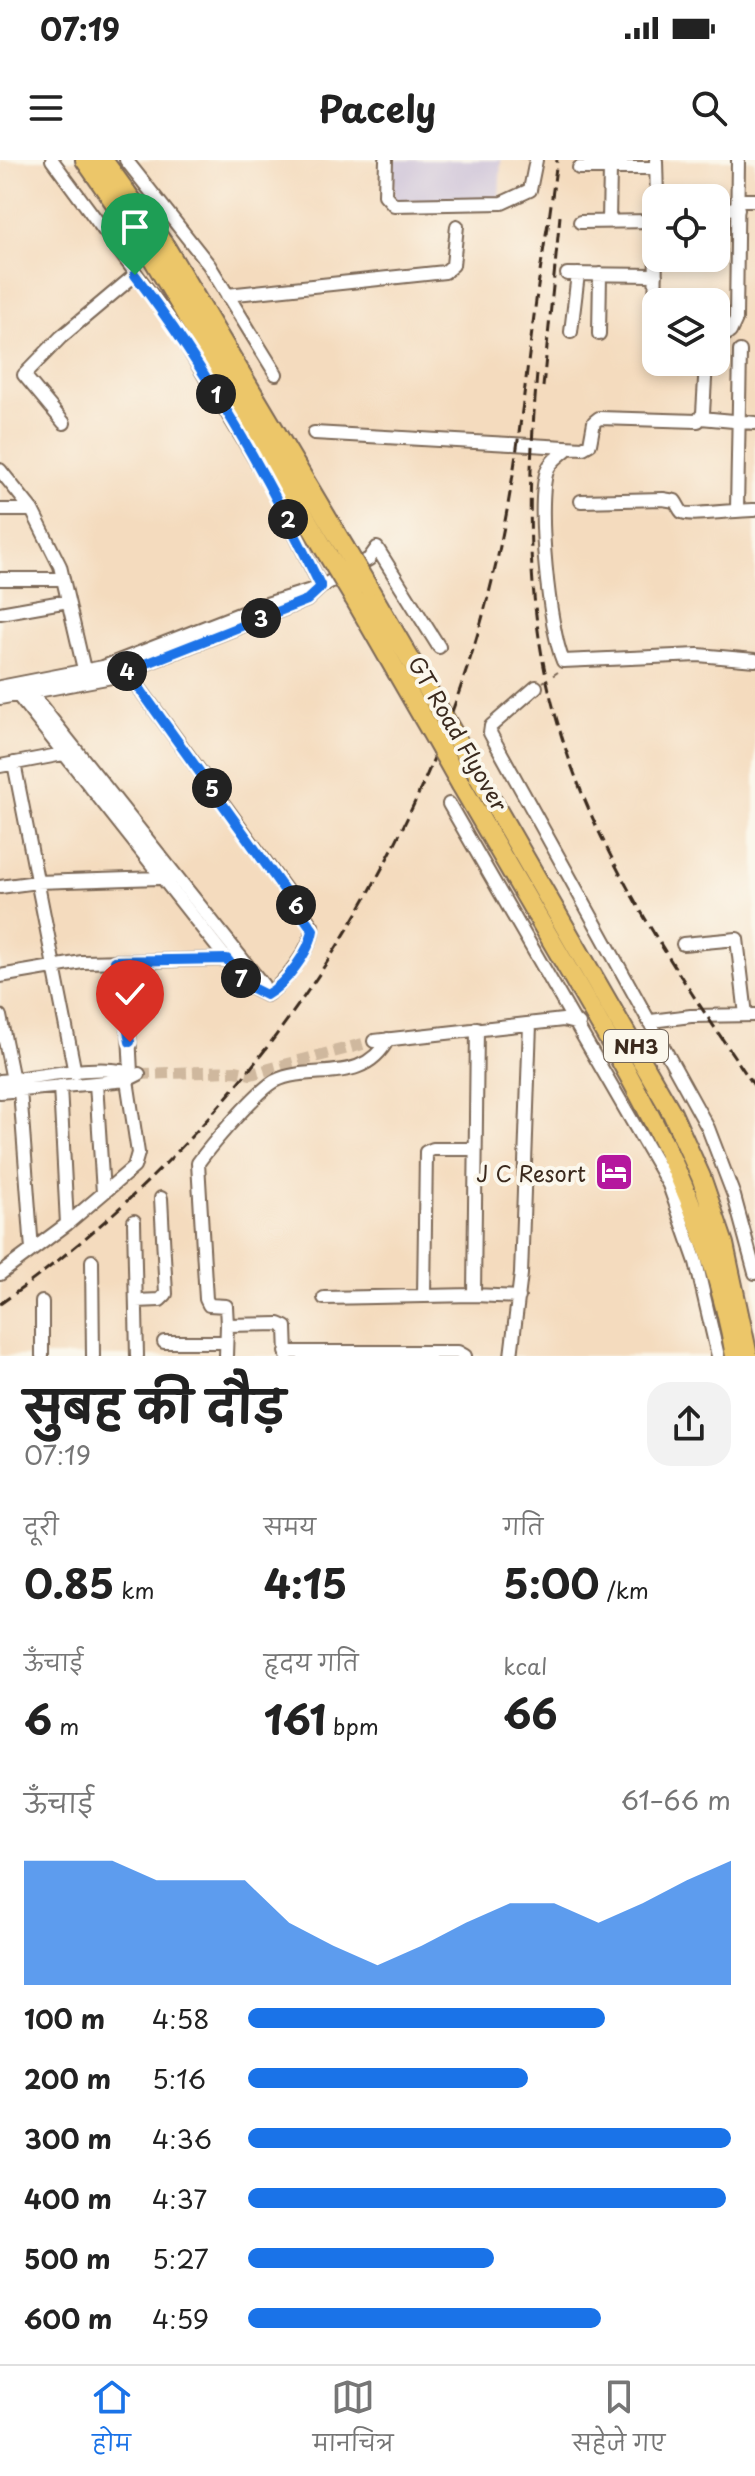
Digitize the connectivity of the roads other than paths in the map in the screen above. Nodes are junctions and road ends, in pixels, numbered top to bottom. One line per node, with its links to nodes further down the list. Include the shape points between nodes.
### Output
1 (52, 160): 21 (street)
2 (85, 160): 42 (highway, GT Road Flyover / NH3)
3 (103, 160): 42 (highway, GT Road Flyover / NH3, via 173,258)
4 (126, 160): 23 (street)
5 (386, 160): 6 (street, via 385,195 394,205 508,203 530,190)
6 (536, 160)
7 (738, 160): 13 (street)
8 (656, 164): 10 (street); 11 (street)
9 (579, 168): 10 (street)
10 (610, 168): 17 (street)
11 (657, 184)
12 (755, 200): 13 (street)
13 (738, 204): 14 (street); 25 (street, via 736,319)
14 (730, 205)
15 (642, 221): 17 (street)
16 (580, 222): 17 (street)
17 (609, 222)
18 (457, 226): 23 (street, via 453,265 445,272)
19 (600, 274): 20 (street); 24 (street, via 573,274); 26 (street)
20 (656, 275): 22 (street)
21 (138, 278): 32 (street, via 24,377); 45 (street, via 174,325 273,489)
22 (656, 288)
23 (227, 295): 28 (street)
24 (571, 332)
25 (730, 332)
26 (599, 334)
27 (740, 351): 31 (street)
28 (276, 374)
29 (705, 376): 30 (street)
30 (701, 418): 31 (street); 35 (street, via 687,423 599,418 590,444)
31 (738, 422): 33 (street); 38 (street)
32 (64, 423)
33 (755, 423)
34 (314, 433): 35 (street)
35 (568, 448): 49 (street, via 546,472 545,506 547,573 563,661 698,655)
36 (0, 470): 40 (street)
37 (581, 501): 38 (street, via 663,499 675,501 691,516)
38 (737, 509): 41 (street)
39 (0, 510): 40 (street)
40 (32, 510): 44 (street)
41 (755, 510)
42 (337, 552): 56 (highway, GT Road Flyover / NH3, bridge)
43 (0, 579): 44 (street)
44 (63, 579): 46 (street)
45 (321, 587): 48 (street, via 369,559 377,548); 50 (street, via 307,600); 51 (street)
46 (68, 601): 47 (street); 51 (street)
47 (0, 613)
48 (439, 647)
49 (755, 660)
50 (127, 671): 51 (street); 69 (street, via 312,926 311,940 280,985)
51 (86, 676): 52 (street); 54 (street)
52 (0, 687)
53 (536, 687): 72 (street, via 491,726 490,733)
54 (24, 693): 55 (street); 57 (street); 69 (street)
55 (0, 698)
56 (437, 725): 109 (highway, GT Road Flyover / NH3, bridge, via 461,785 680,1171 709,1245); 110 (highway, GT Road Flyover / NH3, bridge, via 468,759 672,1113 724,1244)
57 (63, 754): 58 (street); 61 (street)
58 (14, 763): 59 (street); 62 (street)
59 (0, 766)
60 (449, 804): 74 (street)
61 (159, 878): 62 (street); 65 (street)
62 (37, 882): 63 (street); 67 (street)
63 (0, 887)
64 (683, 944): 70 (street, via 737,939)
65 (227, 959): 66 (street); 69 (street, via 248,986)
66 (115, 961): 67 (street); 77 (street)
67 (52, 966): 68 (street); 76 (street)
68 (0, 976)
69 (266, 995)
70 (751, 1015): 72 (street)
71 (0, 1016): 79 (street)
72 (651, 1021): 89 (street, via 713,1140)
73 (530, 1024): 74 (street); 75 (street); 93 (street)
74 (579, 1024): 108 (street, via 669,1185 696,1262)
75 (477, 1028): 82 (street); 97 (street, via 381,1040 378,1055 353,1067 274,1082 198,1163 206,1299 209,1305 226,1306)
76 (75, 1073): 77 (street); 79 (street)
77 (133, 1075): 78 (street); 83 (street, via 138,1159)
78 (96, 1083): 80 (street); 83 (street)
79 (11, 1084): 80 (street); 81 (street); 87 (street)
80 (60, 1086): 86 (street)
81 (0, 1092)
82 (475, 1149): 91 (street); 92 (street, via 426,1152)
83 (103, 1193): 86 (street)
84 (161, 1198): 95 (street, via 166,1294 160,1300)
85 (134, 1221): 95 (street)
86 (67, 1224): 87 (street)
87 (32, 1250): 90 (street)
88 (92, 1261): 103 (street)
89 (755, 1273)
90 (0, 1274)
91 (474, 1295): 92 (street); 93 (street)
92 (424, 1296): 94 (street)
93 (519, 1297): 107 (street)
94 (324, 1298)
95 (136, 1301): 104 (street)
96 (42, 1302): 102 (street)
97 (227, 1325): 99 (street); 100 (street, via 284,1325)
98 (164, 1342): 99 (street)
99 (226, 1342): 105 (street)
100 (286, 1354): 101 (street)
101 (407, 1355): 106 (street)
102 (42, 1356)
103 (93, 1356)
104 (137, 1356)
105 (226, 1356)
106 (465, 1356)
107 (511, 1356)
108 (718, 1356)
109 (735, 1356)
110 (748, 1356)

